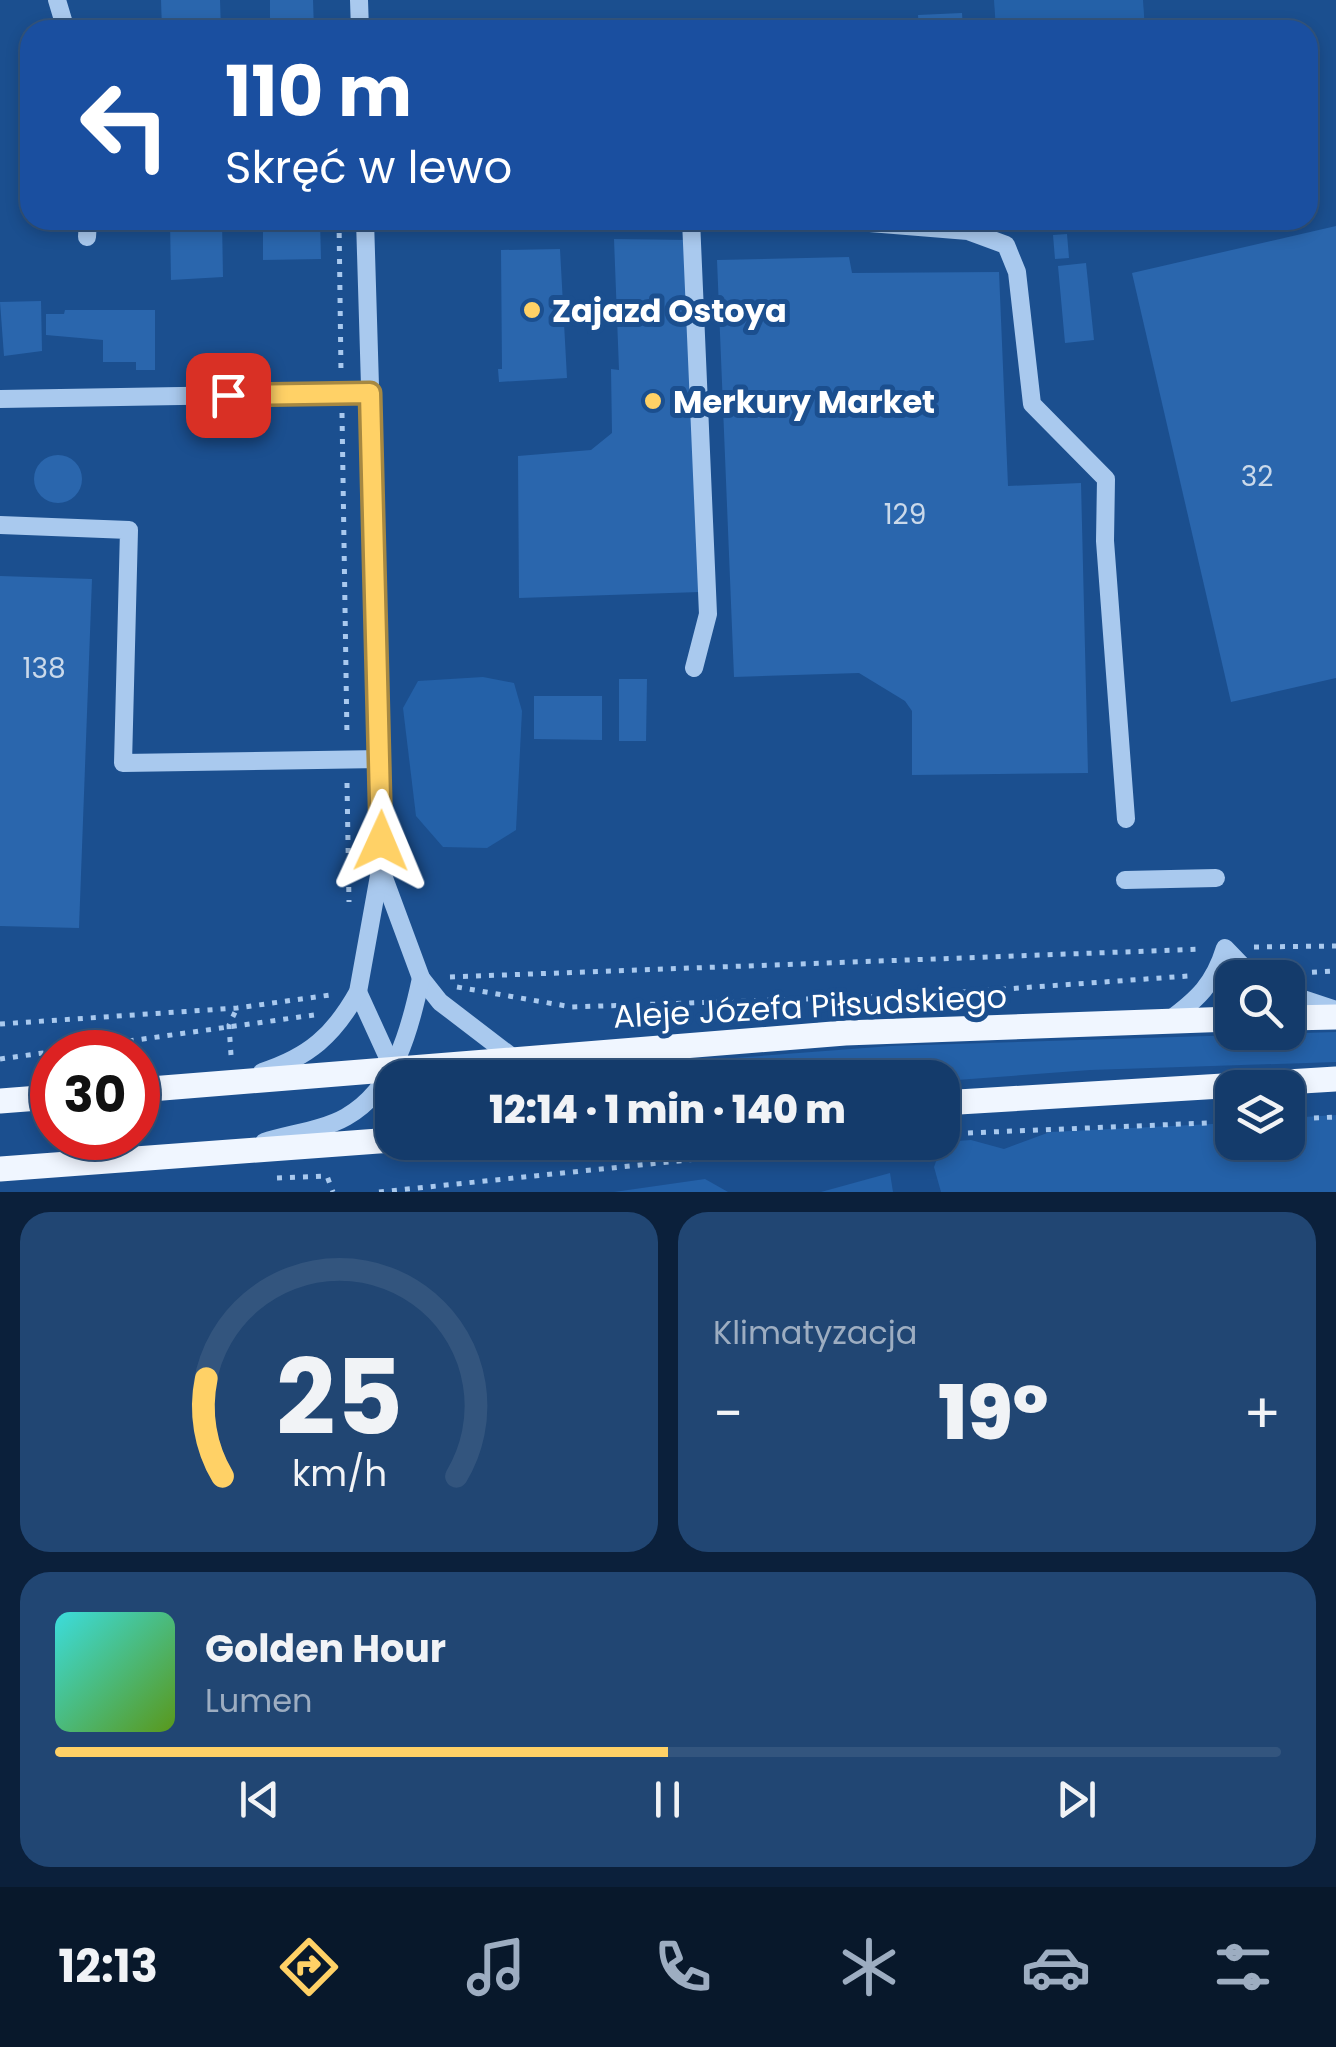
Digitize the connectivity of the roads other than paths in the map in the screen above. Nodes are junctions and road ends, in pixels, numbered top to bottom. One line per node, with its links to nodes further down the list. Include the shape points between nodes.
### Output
1 (365, 230): 4 (street)
2 (691, 230): 7 (street, via 708,614)
3 (956, 230): 9 (street, via 1006,245 1017,272 1032,404 1106,480)
4 (370, 393): 5 (street); 8 (street)
5 (0, 398)
6 (0, 525): 8 (street, via 128,530 123,764)
7 (694, 668)
8 (381, 759): 10 (street)
9 (1126, 819)
10 (380, 870): 15 (street); 17 (street)
11 (1216, 878): 12 (street)
12 (1125, 880)
13 (1222, 960): 14 (street, via 1226,948)
14 (1237, 960)
15 (421, 978): 23 (street, via 440,1002); 25 (street)
16 (1215, 978): 22 (street)
17 (358, 992): 24 (street); 29 (street, Aleje Józefa Piłsudskiego, via 341,1021 298,1061)
18 (1305, 1001): 19 (street)
19 (1336, 1014): 20 (main road)
20 (1305, 1017)
21 (1215, 1020): 22 (main road, Aleje Józefa Piłsudskiego)
22 (1168, 1021): 23 (main road, Aleje Józefa Piłsudskiego, via 845,1033)
23 (512, 1057): 26 (main road, Aleje Józefa Piłsudskiego)
24 (390, 1060)
25 (400, 1060)
26 (490, 1060)
27 (375, 1074): 29 (main road, Aleje Józefa Piłsudskiego)
28 (1336, 1079): 34 (main road)
29 (232, 1081): 30 (main road, Aleje Józefa Piłsudskiego)
30 (160, 1088)
31 (375, 1094): 36 (street, via 344,1119)
32 (30, 1099): 33 (main road)
33 (0, 1101)
34 (960, 1102)
35 (375, 1141): 36 (main road)
36 (236, 1151): 37 (main road)
37 (0, 1169)

